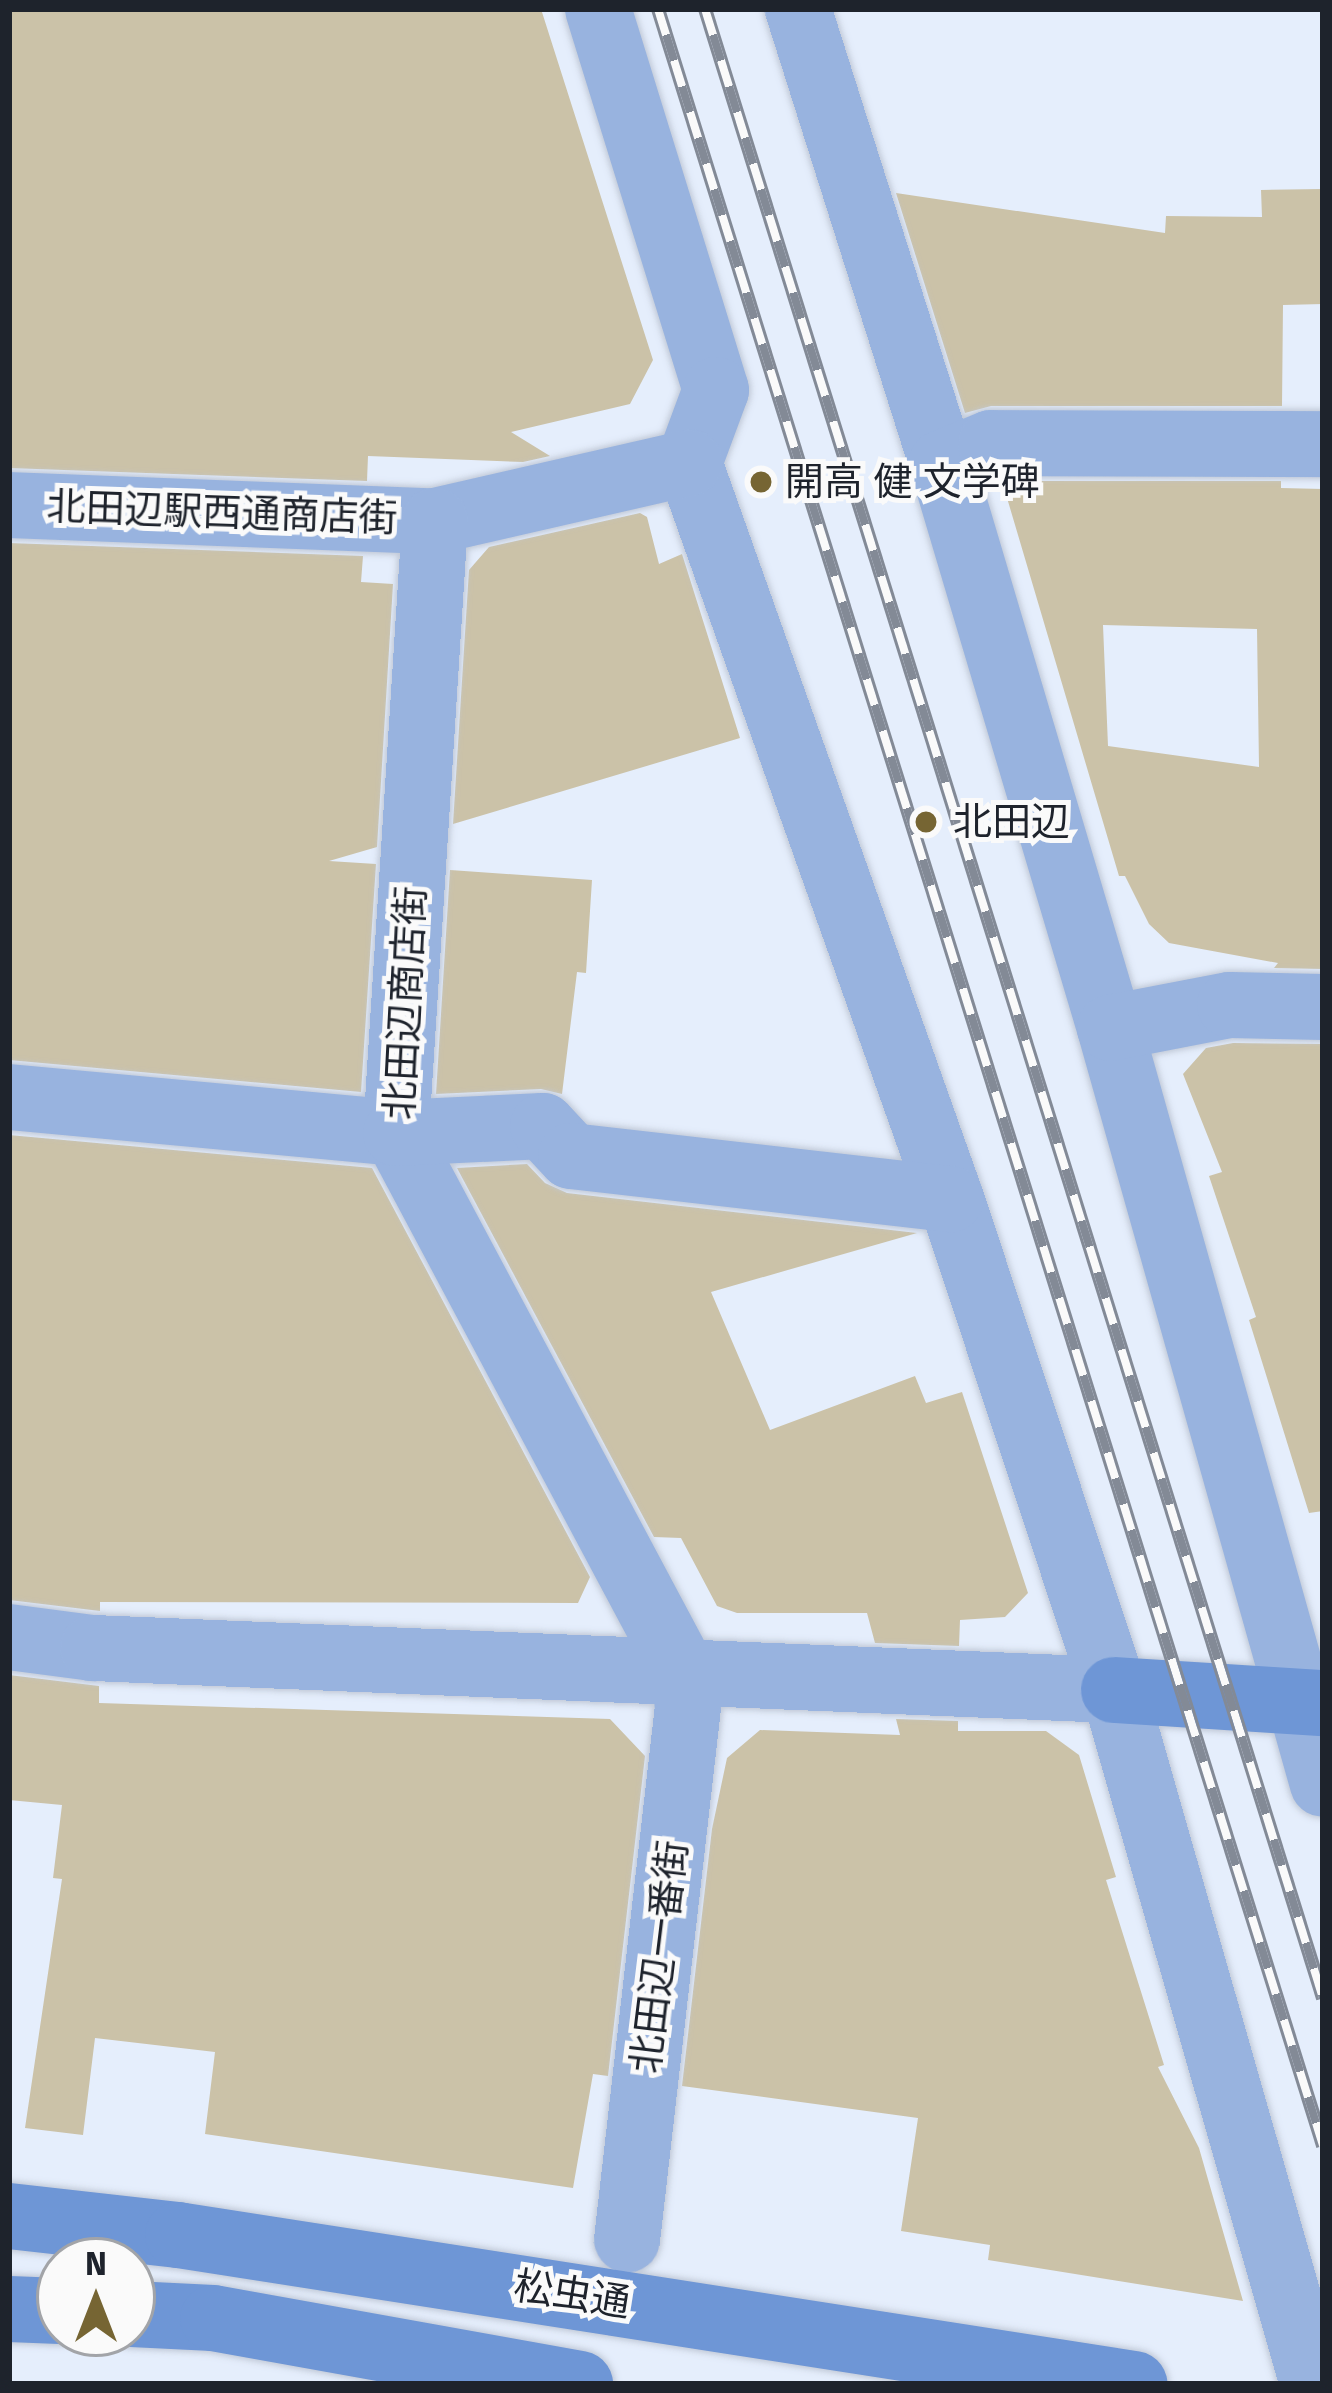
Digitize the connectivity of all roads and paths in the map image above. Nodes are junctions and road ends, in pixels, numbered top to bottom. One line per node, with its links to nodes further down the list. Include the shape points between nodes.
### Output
1 (598, 9): 4 (street, via 716,390)
2 (798, 9): 5 (street)
3 (1323, 444): 5 (street, via 992,443)
4 (689, 463): 7 (street); 12 (street)
5 (941, 463): 9 (street)
6 (9, 505): 7 (street, 北田辺駅西通商店街)
7 (435, 521): 11 (street, 北田辺商店街)
8 (1323, 1006): 9 (street, via 1230,1005)
9 (1110, 1028): 16 (street)
10 (9, 1096): 11 (street)
11 (396, 1133): 12 (street, via 543,1126 571,1156); 14 (street, 北田辺商店街)
12 (951, 1199): 15 (street)
13 (9, 1637): 14 (street, via 92,1648)
14 (685, 1675): 15 (street); 19 (street, 北田辺一番街, via 688,1707)
15 (1114, 1690): 16 (street); 23 (street)
16 (1310, 1702): 17 (street)
17 (1323, 1784)
18 (9, 2216): 22 (street, 松虫通, via 200,2238)
19 (627, 2240)
20 (156, 2315): 21 (street, via 213,2318)
21 (580, 2384)
22 (1135, 2384)
23 (1313, 2384)

